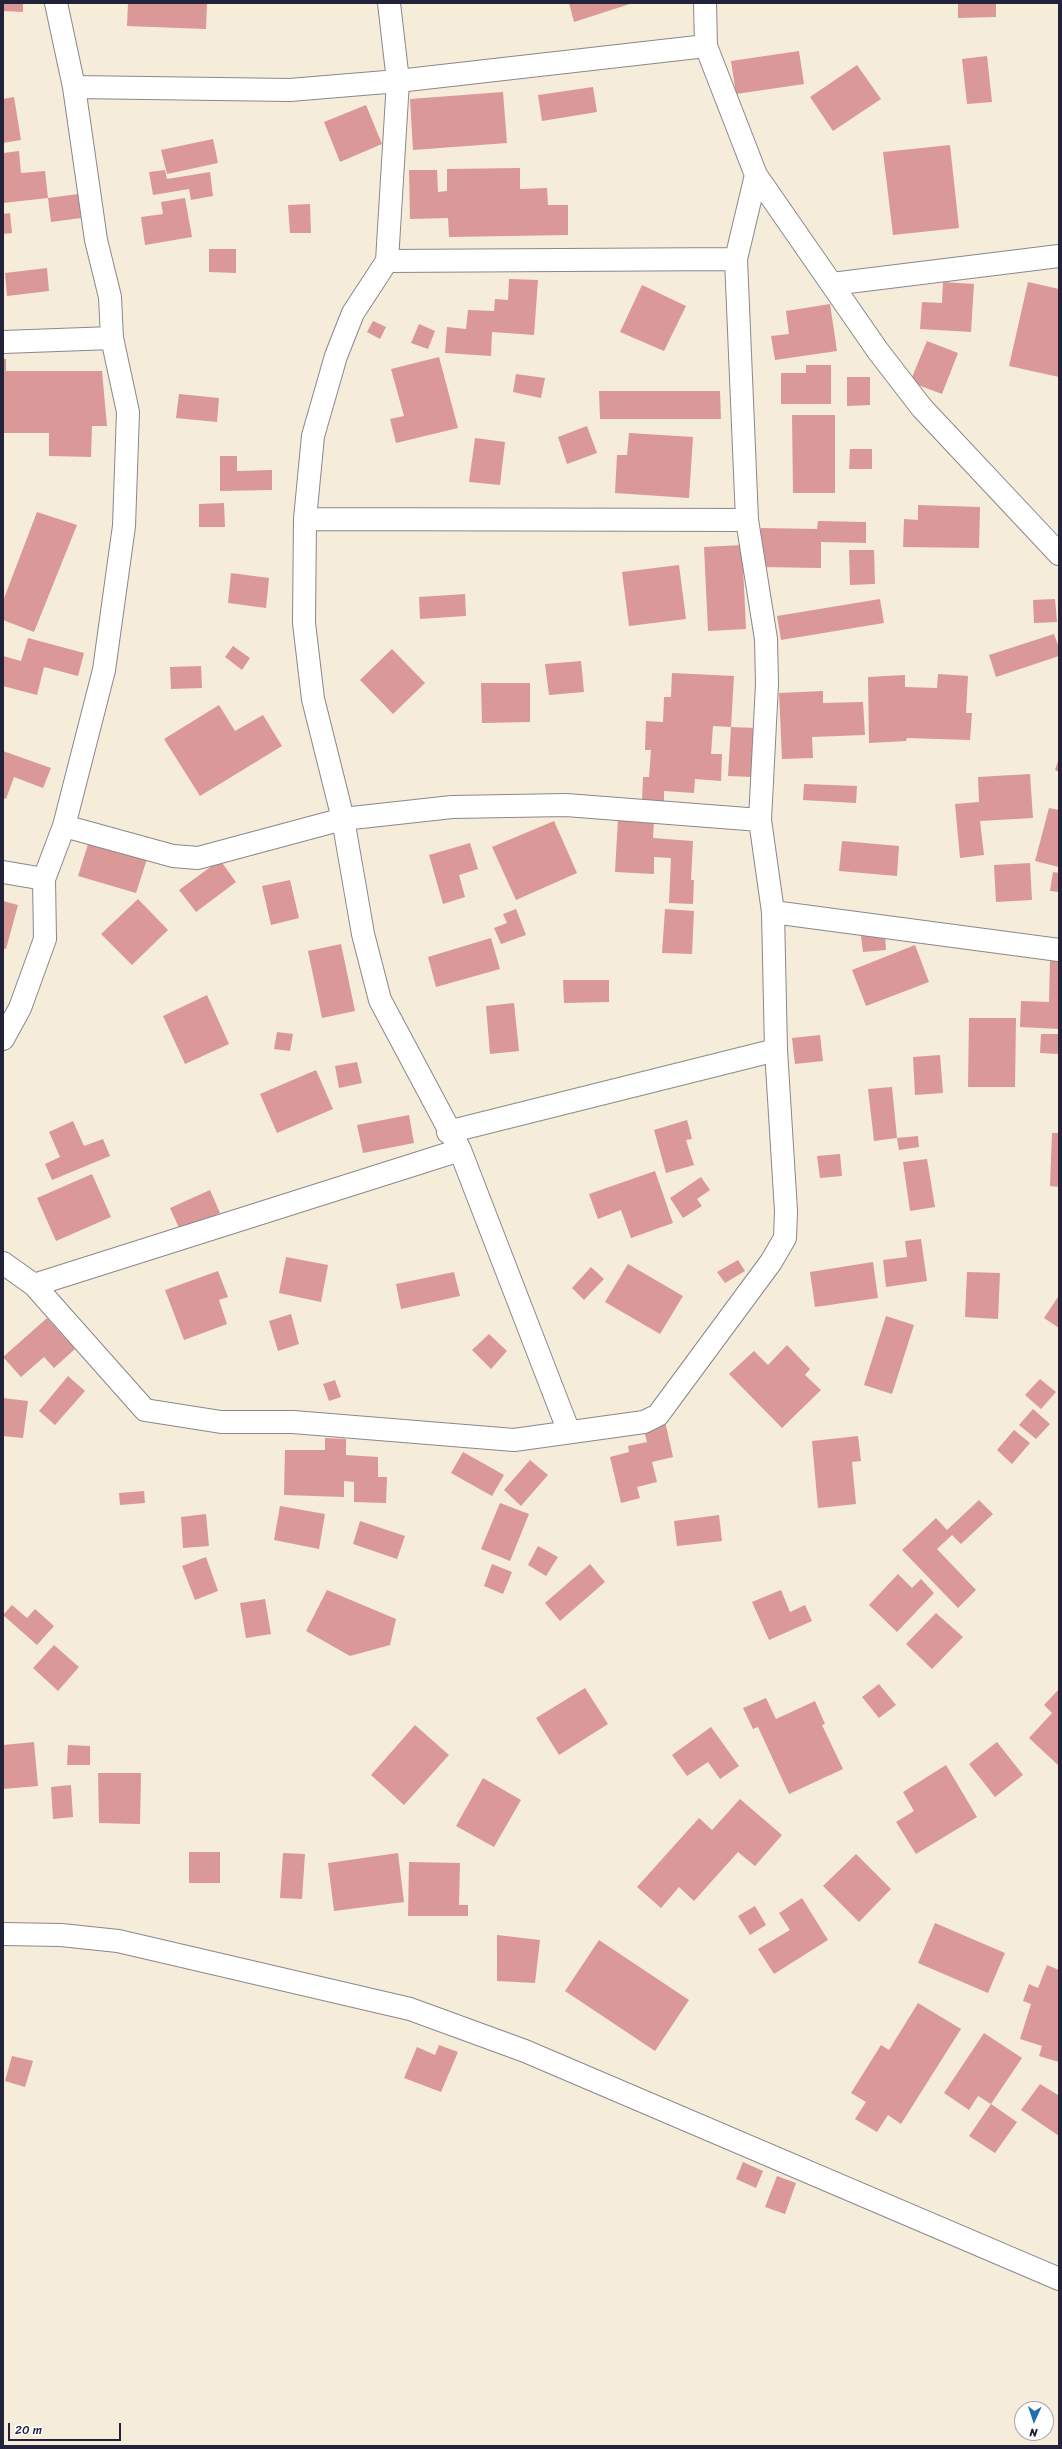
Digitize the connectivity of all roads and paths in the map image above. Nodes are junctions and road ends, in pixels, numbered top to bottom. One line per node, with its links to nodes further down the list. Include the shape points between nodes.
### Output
1 (56, 3): 6 (street)
2 (389, 3): 5 (street)
3 (705, 3): 4 (street)
4 (706, 46): 5 (street); 7 (street)
5 (398, 81): 6 (street, via 290,90); 10 (street)
6 (74, 87): 12 (street, via 96,240 110,297)
7 (756, 175): 9 (street); 11 (street)
8 (1059, 256): 11 (street)
9 (736, 259): 10 (street); 15 (street)
10 (387, 260): 14 (street, via 353,313 336,356 313,436)
11 (832, 284): 16 (street, via 878,351 922,408)
12 (112, 338): 13 (street); 19 (street, via 128,412 124,526 104,670)
13 (3, 342)
14 (305, 519): 15 (street); 17 (street, via 304,623 313,699)
15 (747, 520): 18 (street, via 766,639 767,684)
16 (1059, 554)
17 (343, 819): 18 (street, via 452,806 566,805); 19 (street, via 198,858 173,856); 26 (street, via 363,934 380,1000)
18 (760, 820): 22 (street)
19 (64, 826): 21 (street)
20 (3, 872): 21 (street)
21 (44, 878): 24 (street, via 45,939 20,1008)
22 (772, 912): 23 (street); 25 (street)
23 (1059, 950)
24 (3, 1040)
25 (776, 1050): 26 (street); 30 (street, via 786,1211 785,1238 771,1262 658,1414 644,1422)
26 (448, 1132): 27 (street)
27 (460, 1150): 29 (street); 30 (street)
28 (3, 1263): 29 (street)
29 (34, 1285): 30 (street, via 145,1410 221,1422 308,1423 514,1440)
30 (569, 1432)
31 (3, 1934): 32 (street, via 61,1935 118,1941 410,2009 525,2051)
32 (1059, 2279)

